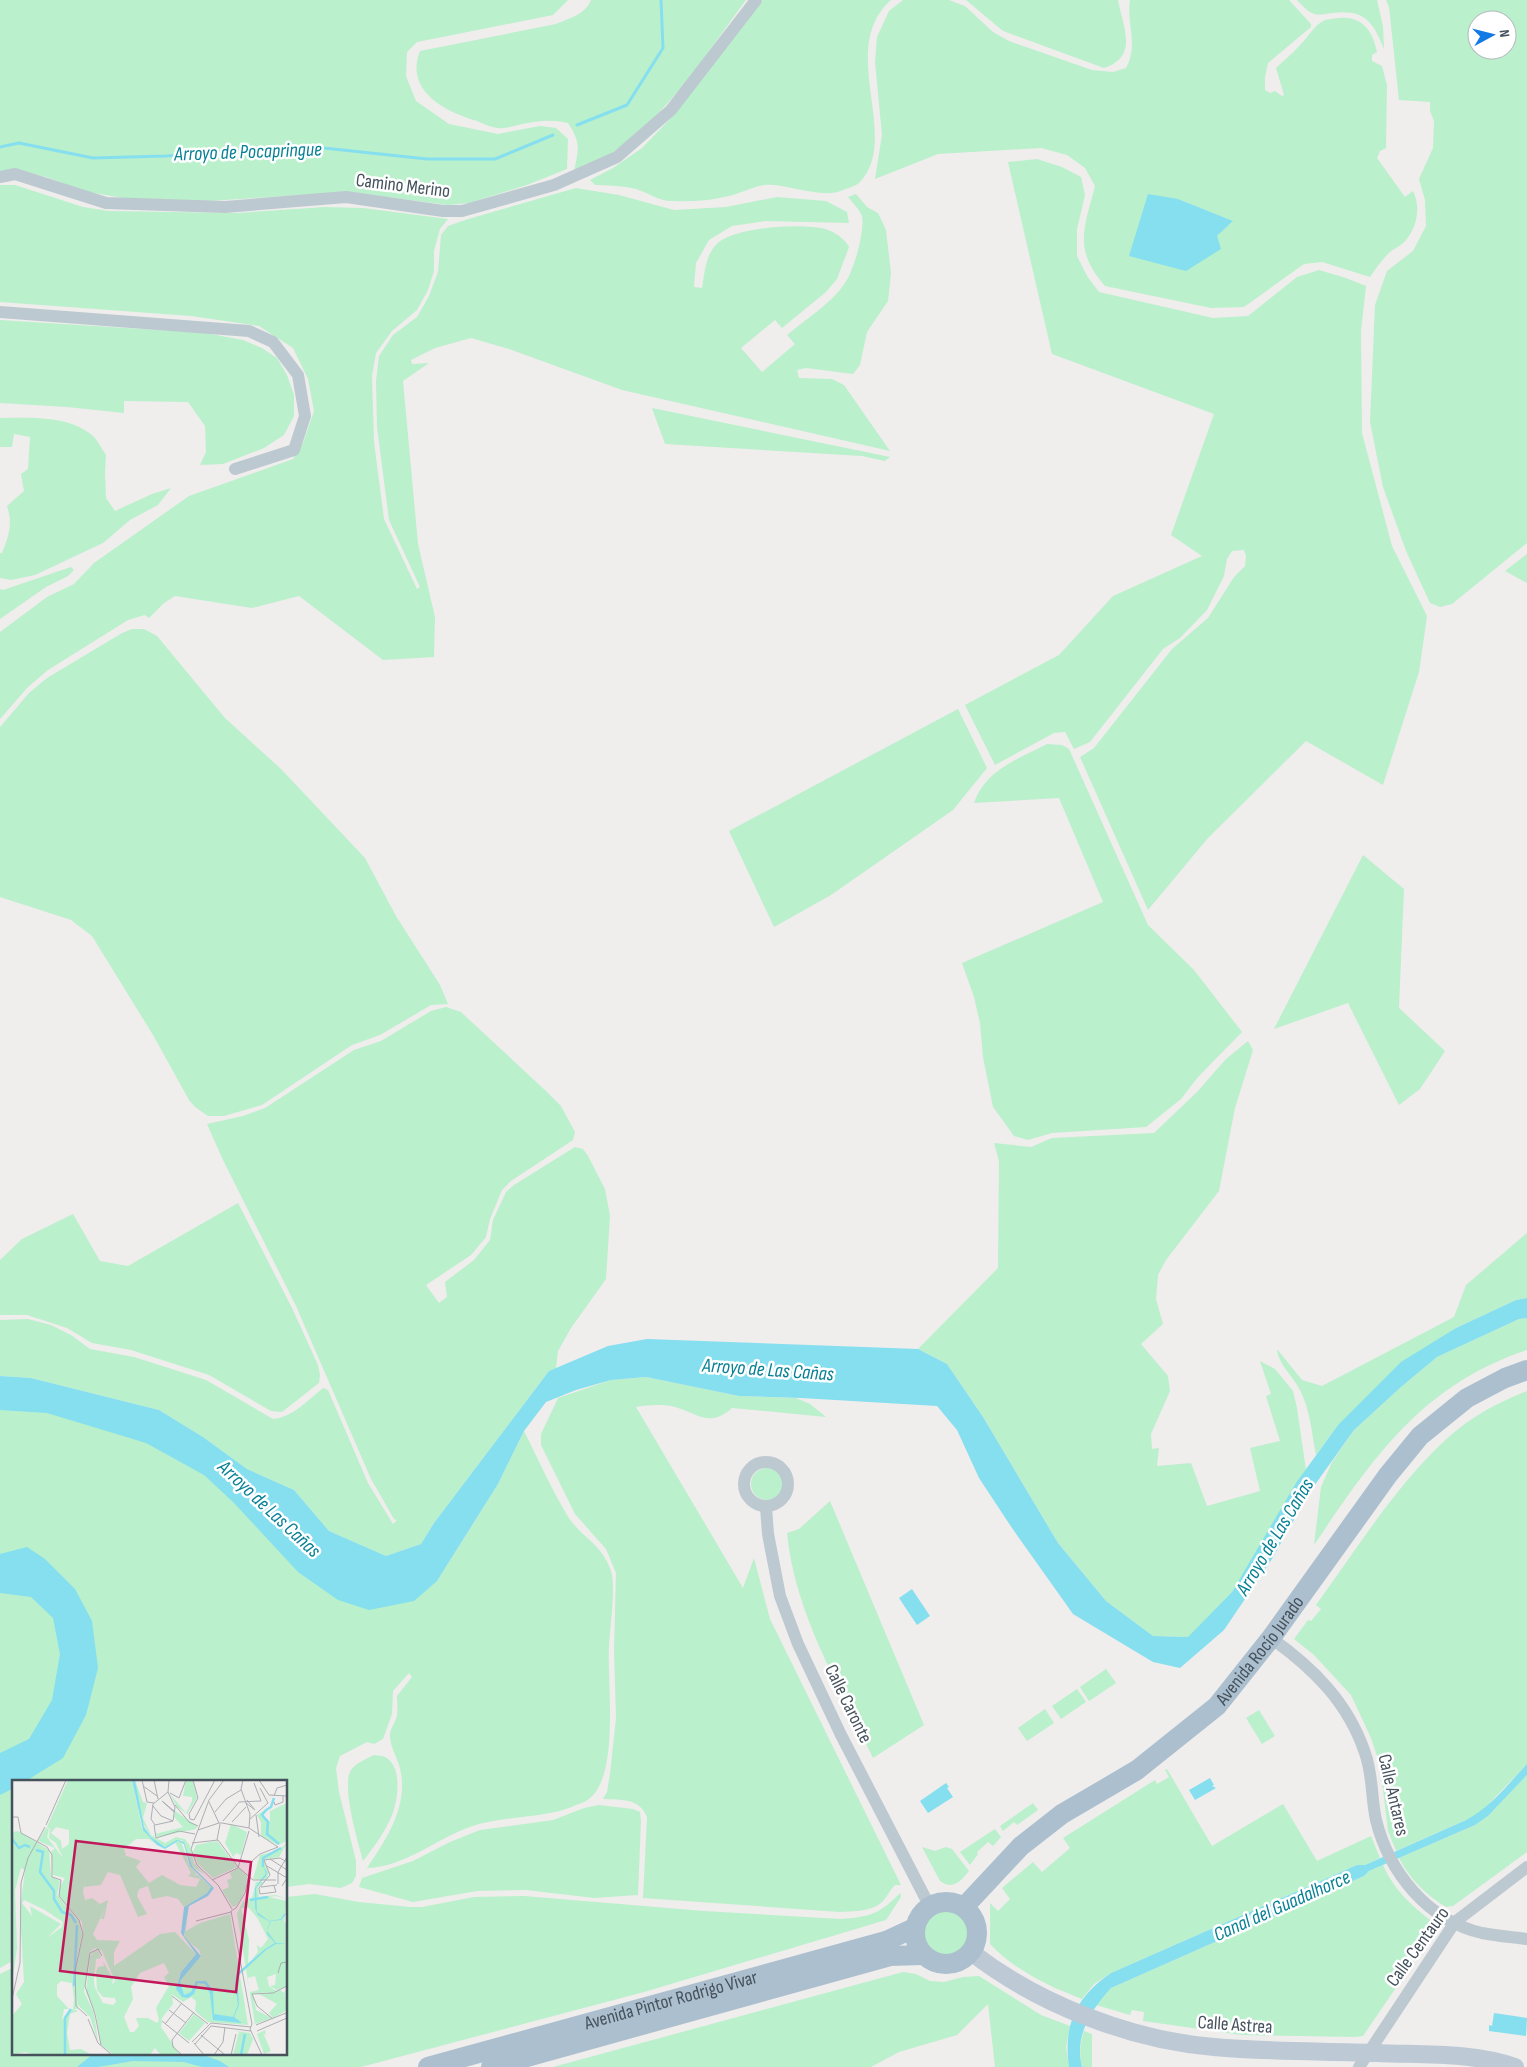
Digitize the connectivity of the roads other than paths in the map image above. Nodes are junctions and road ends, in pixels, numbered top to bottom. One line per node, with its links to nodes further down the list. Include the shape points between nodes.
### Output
1 (756, 0): 2 (street, Camino Merino, via 671,110 617,156 554,185 462,211 346,197 225,207 106,202 15,174)
2 (0, 177)
3 (0, 312): 4 (street, via 249,330 273,342 298,375 305,416 294,450)
4 (235, 469)
5 (1527, 1370): 7 (main road, Avenida Rocío Jurado, via 1467,1398 1420,1436 1388,1475)
6 (766, 1507): 9 (street, Calle Caronte, via 780,1596 798,1644)
7 (1271, 1638): 10 (main road, Avenida Rocío Jurado, via 1217,1706 1137,1770 1062,1814 1028,1841); 11 (street, Calle Antares, via 1313,1670 1334,1693 1365,1752 1372,1776 1376,1817 1394,1865 1421,1900)
8 (1527, 1867): 11 (street, Calle Centauro)
9 (929, 1906): 10 (main road, via 947,1902); 12 (main road, via 922,1911)
10 (964, 1907): 14 (main road, via 976,1923 976,1943)
11 (1455, 1922): 13 (street, Calle Antares, via 1481,1933); 16 (street, Calle Centauro)
12 (914, 1928): 15 (main road, via 915,1942); 17 (main road, Avenida Pintor Rodrigo Vivar, via 886,1941)
13 (1527, 1939)
14 (971, 1952): 15 (main road, via 961,1961 948,1965 934,1963); 16 (street, Calle Astrea, via 994,1970 1070,2010 1160,2039 1213,2047)
15 (923, 1955): 18 (main road, Avenida Pintor Rodrigo Vivar, via 890,1956)
16 (1364, 2060): 19 (street, Calle Astrea, via 1469,2057)
17 (428, 2067)
18 (491, 2067)
19 (1515, 2067)

